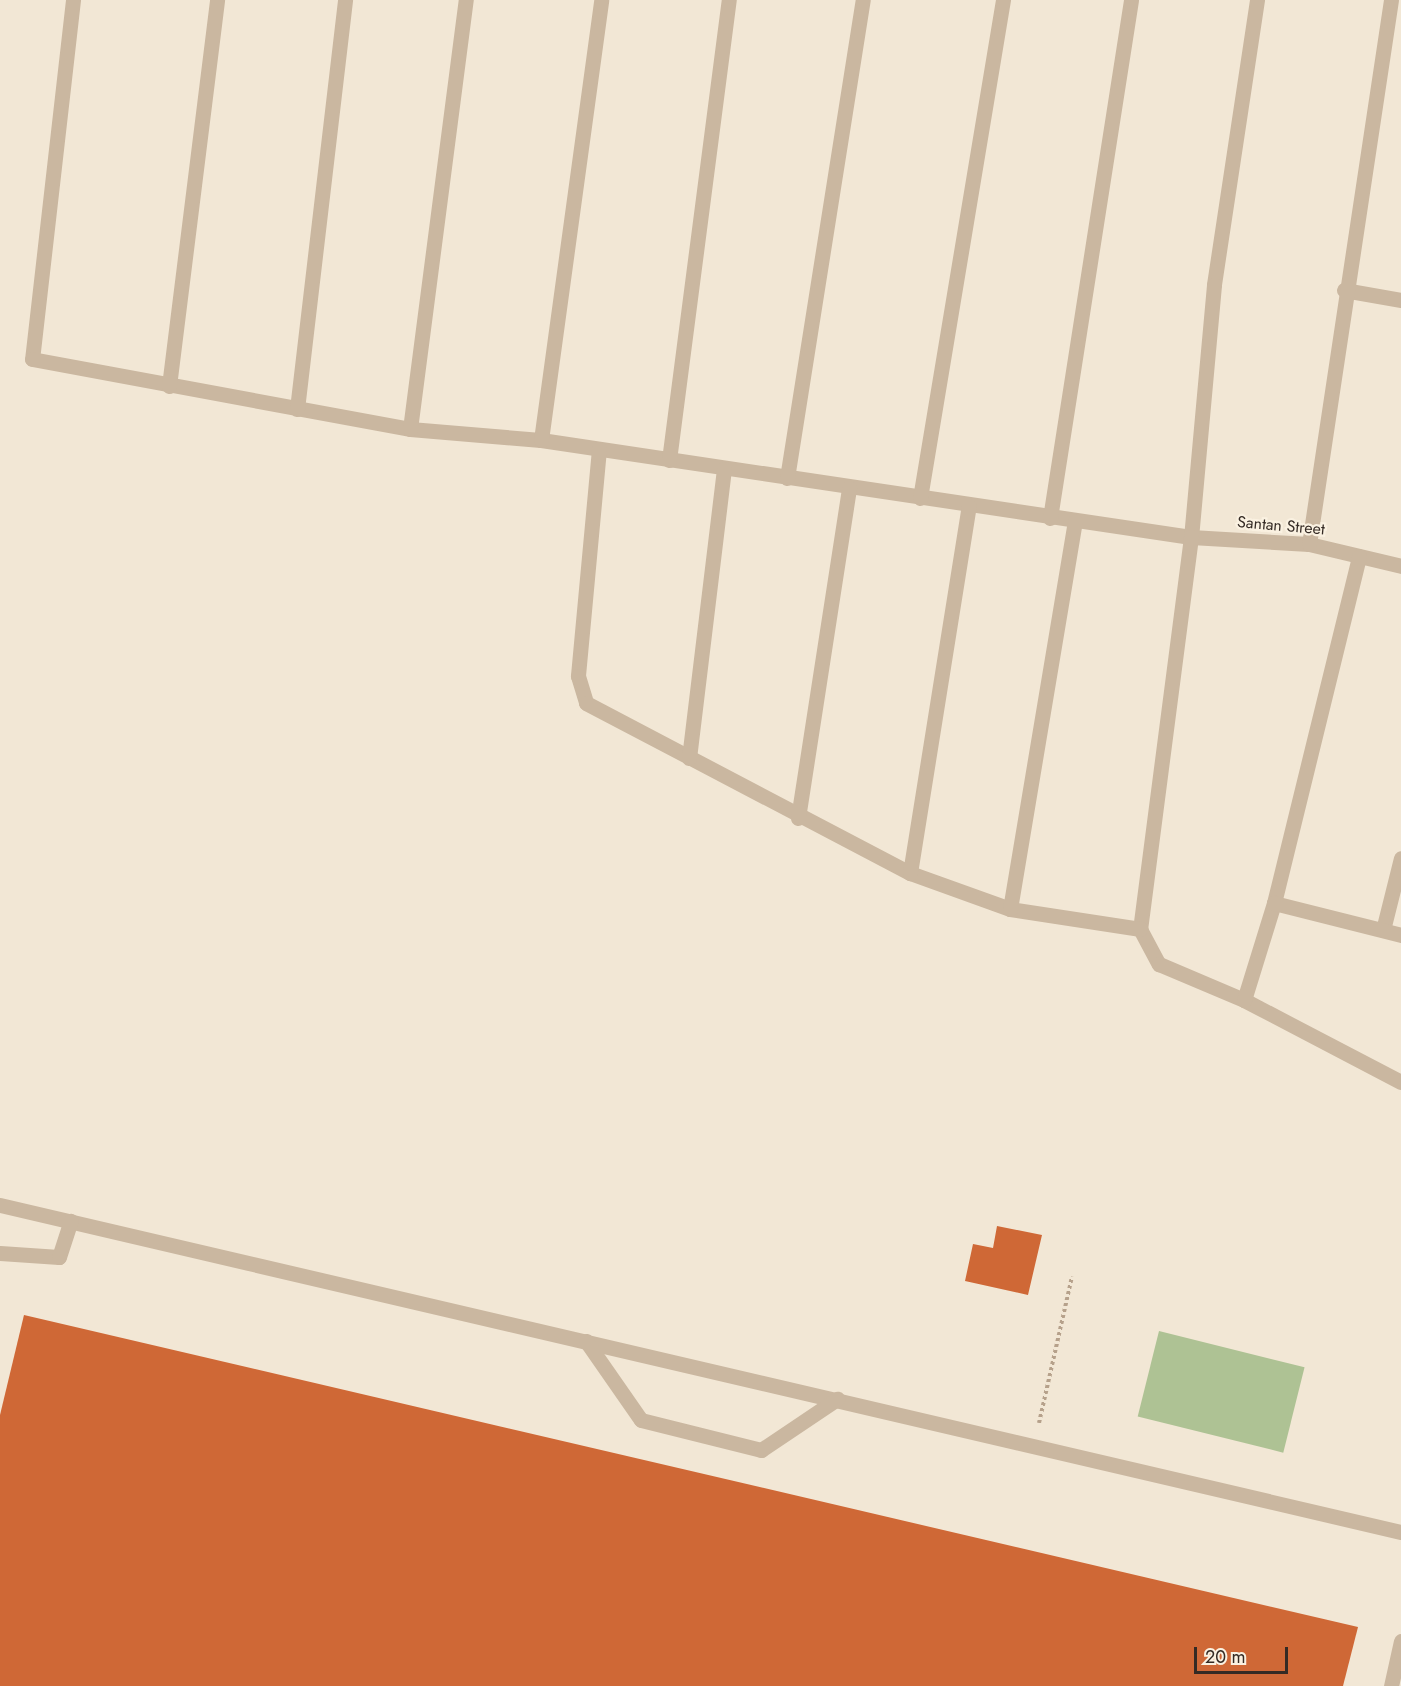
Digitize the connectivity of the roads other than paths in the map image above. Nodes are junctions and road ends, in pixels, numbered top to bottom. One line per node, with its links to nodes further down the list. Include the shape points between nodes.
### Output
1 (73, 0): 14 (street, Santan Street, via 32,359)
2 (218, 0): 14 (street)
3 (345, 0): 15 (street)
4 (466, 0): 16 (street)
5 (601, 0): 17 (street)
6 (729, 0): 19 (street)
7 (863, 0): 21 (street)
8 (1003, 0): 23 (street)
9 (1131, 0): 25 (street)
10 (1257, 0): 27 (street, via 1214,285)
11 (1391, 0): 12 (street)
12 (1344, 290): 13 (street); 28 (street)
13 (1401, 300)
14 (169, 386): 15 (street, Santan Street)
15 (297, 409): 16 (street, Santan Street)
16 (410, 429): 17 (street, Santan Street)
17 (541, 440): 18 (street, Santan Street)
18 (598, 449): 19 (street, Santan Street); 31 (street, via 578,676 586,703)
19 (669, 460): 20 (street, Santan Street)
20 (724, 469): 21 (street, Santan Street); 31 (street)
21 (787, 478): 22 (street, Santan Street)
22 (849, 488): 23 (street, Santan Street); 32 (street)
23 (920, 498): 24 (street, Santan Street)
24 (969, 506): 25 (street, Santan Street); 34 (street)
25 (1050, 518): 26 (street, Santan Street)
26 (1075, 521): 27 (street, Santan Street); 36 (street)
27 (1191, 537): 28 (street, Santan Street); 37 (street)
28 (1309, 544): 29 (street, Santan Street)
29 (1359, 556): 30 (street, Santan Street); 35 (street)
30 (1401, 566)
31 (689, 758): 32 (street)
32 (798, 818): 34 (street)
33 (1401, 858): 38 (street)
34 (910, 873): 36 (street)
35 (1274, 903): 38 (street); 40 (street)
36 (1010, 909): 37 (street)
37 (1140, 929): 40 (street, via 1159,964)
38 (1383, 930): 39 (street)
39 (1401, 935)
40 (1244, 1000): 41 (street)
41 (1401, 1082)
42 (0, 1205): 43 (street)
43 (71, 1221): 44 (street, via 59,1257); 45 (street)
44 (0, 1253)
45 (586, 1341): 46 (street); 46 (street, via 641,1420 761,1450)
46 (837, 1399): 47 (street)
47 (1401, 1532)
48 (1401, 1641): 49 (street)
49 (1391, 1686)

